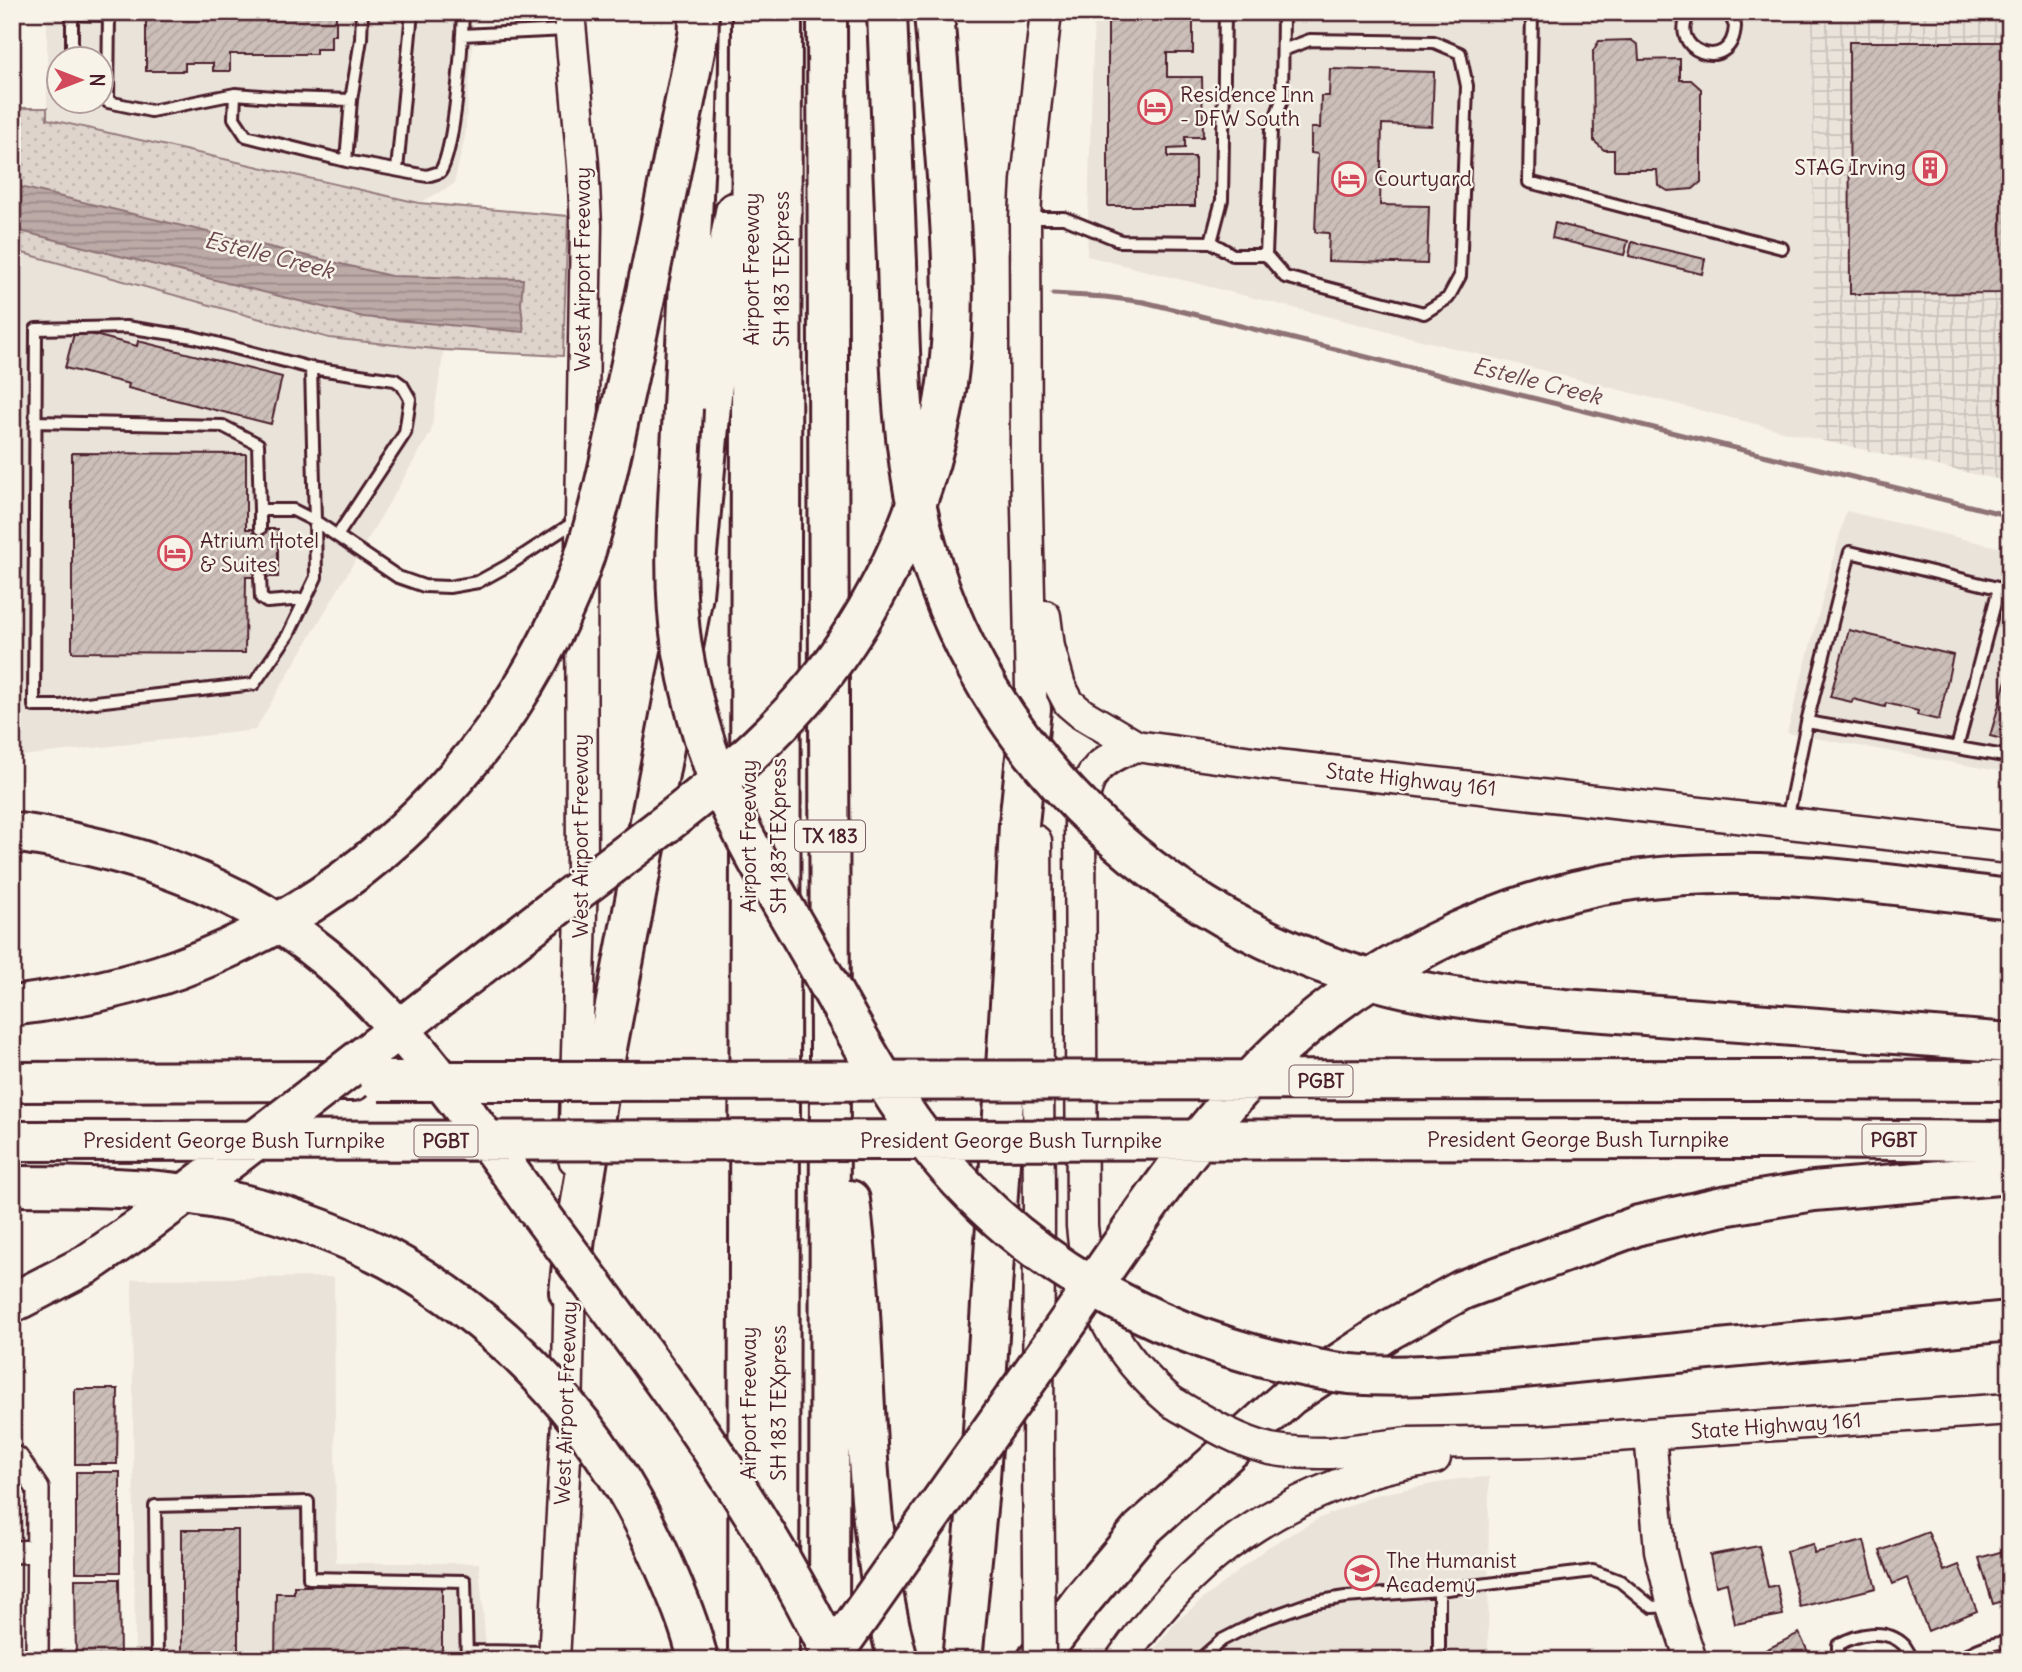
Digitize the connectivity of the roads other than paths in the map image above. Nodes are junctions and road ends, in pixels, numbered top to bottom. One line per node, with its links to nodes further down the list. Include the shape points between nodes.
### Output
1 (362, 12): 25 (lane)
2 (412, 12): 29 (lane)
3 (463, 12): 20 (lane)
4 (752, 12): 27 (highway, Airport Freeway)
5 (782, 12): 82 (highway, SH 183 TEXpress)
6 (799, 12): 83 (highway, SH 183 TEXpress)
7 (827, 12): 56 (highway, TX 183)
8 (887, 12): 55 (highway, bridge, via 907,455 922,529 942,592 973,663 1056,782 1103,830 1213,911 1303,956 1410,989 1497,1002)
9 (934, 12): 64 (highway, bridge, via 954,305 943,410 908,527 883,581 827,670 747,755 559,905 144,1226 86,1265)
10 (1046, 12): 30 (main road)
11 (1225, 12): 31 (lane, via 1222,200)
12 (1283, 12): 23 (lane)
13 (1532, 12): 32 (lane, via 1529,182)
14 (1691, 12): 15 (lane, via 1685,35 1692,48 1708,55 1731,44 1735,26)
15 (1729, 12)
16 (72, 13): 17 (lane); 21 (lane)
17 (109, 14): 22 (lane)
18 (570, 21): 20 (lane); 38 (main road, West Airport Freeway, via 586,226)
19 (698, 24): 54 (highway, bridge, via 655,252 600,502 579,571 556,624 502,718 472,759 409,827 345,880 299,910 176,969 128,985); 65 (highway, bridge, via 678,534 681,643 691,694 721,787 771,885 902,1109 977,1199 1060,1266 1144,1315 1239,1352 1347,1374 1502,1370)
20 (463, 35): 29 (lane, via 445,164 440,172 427,176)
21 (72, 46)
22 (108, 46)
23 (1283, 50): 33 (lane, via 1282,100 1271,130); 33 (lane, via 1310,40 1434,42 1460,53 1467,86 1460,276 1448,298 1424,313 1285,277)
24 (235, 93): 25 (lane); 26 (lane, via 151,111); 28 (lane, via 234,118 246,136)
25 (352, 100): 28 (lane)
26 (116, 104)
27 (752, 117): 63 (highway, via 724,269 693,595 600,1085); 81 (highway, Airport Freeway)
28 (345, 161): 29 (lane)
29 (397, 170)
30 (1025, 218): 31 (lane, via 1064,218 1121,241); 36 (main road)
31 (1211, 242): 33 (lane, via 1233,255)
32 (1783, 248)
33 (1266, 256)
34 (311, 368): 35 (lane, via 193,337 126,327 36,329); 39 (lane); 41 (lane, via 395,380 410,399 405,433)
35 (35, 422): 37 (lane, via 223,426 257,444); 44 (lane, via 34,706 254,684 288,635)
36 (1026, 463): 45 (main road); 47 (main road, State Highway 161, via 1049,647 1059,686 1082,714)
37 (260, 510): 39 (lane, via 293,510); 40 (lane)
38 (581, 517): 41 (lane, via 488,577 449,587 424,586 398,577); 63 (main road, West Airport Freeway, via 582,876)
39 (315, 522): 41 (lane); 44 (lane, via 316,577)
40 (260, 529)
41 (337, 536)
42 (260, 577): 44 (lane, via 261,598 267,602)
43 (2004, 590): 46 (lane, via 1850,552); 48 (lane)
44 (305, 599)
45 (1031, 709): 85 (highway, via 1019,824 980,1478); 86 (main road, bridge, via 1039,1187)
46 (1807, 722): 48 (lane); 50 (lane)
47 (1136, 746): 50 (main road, State Highway 161); 68 (main road, bridge, via 1092,772 1080,819 1082,1226 1097,1303 1108,1324 1144,1379 1172,1402 1243,1440 1272,1449 1329,1453 1408,1443)
48 (1957, 748): 49 (lane)
49 (2010, 757)
50 (1786, 822): 52 (main road, State Highway 161)
51 (12, 832): 84 (highway, bridge, via 94,846 194,879 285,928 381,1008 427,1061 733,1479 799,1588)
52 (2010, 848)
53 (2010, 899): 84 (highway, bridge, via 1783,874 1687,874 1631,880 1524,906 1419,950 1381,972 1263,1067 1210,1125)
54 (12, 1006)
55 (2010, 1043)
56 (830, 1049): 77 (highway, via 857,1250 873,1535); 84 (highway, TX 183)
57 (2010, 1081): 58 (highway, PGBT, bridge)
58 (12, 1082)
59 (12, 1141): 60 (highway, President George Bush Turnpike / PGBT, bridge)
60 (2010, 1141)
61 (2010, 1174): 86 (highway, via 1814,1191 1723,1206 1639,1226 1462,1290 1391,1329 1290,1396 1141,1530)
62 (12, 1186): 80 (highway, bridge, via 123,1187 200,1196 274,1213 388,1258 435,1288 528,1363 604,1455 654,1542)
63 (569, 1292): 76 (main road, West Airport Freeway)
64 (12, 1303)
65 (2010, 1321)
66 (2010, 1409): 67 (main road, State Highway 161)
67 (1650, 1434): 68 (main road, State Highway 161); 73 (main road, via 1660,1550)
68 (1543, 1441): 87 (main road, via 1376,1470 1309,1496 1224,1546 1149,1620)
69 (17, 1458): 70 (street, via 38,1489)
70 (38, 1551): 71 (street); 78 (street)
71 (12, 1552)
72 (1439, 1590): 73 (lane, via 1593,1571 1620,1581 1652,1607); 88 (lane, via 1310,1603 1222,1640); 89 (lane)
73 (1673, 1606): 90 (main road)
74 (2010, 1642): 93 (lane, via 1990,1644)
75 (467, 1656): 76 (lane); 79 (lane, via 466,1581 309,1578 308,1502 155,1506)
76 (554, 1656)
77 (897, 1656)
78 (37, 1660)
79 (157, 1660)
80 (698, 1660)
81 (748, 1660)
82 (779, 1660)
83 (800, 1660)
84 (831, 1660)
85 (962, 1660)
86 (1038, 1660)
87 (1121, 1660)
88 (1199, 1660)
89 (1439, 1660)
90 (1691, 1660)
91 (1838, 1660): 92 (lane, via 1838,1645 1847,1640 1887,1634 1903,1644)
92 (1913, 1660)
93 (1960, 1660)

